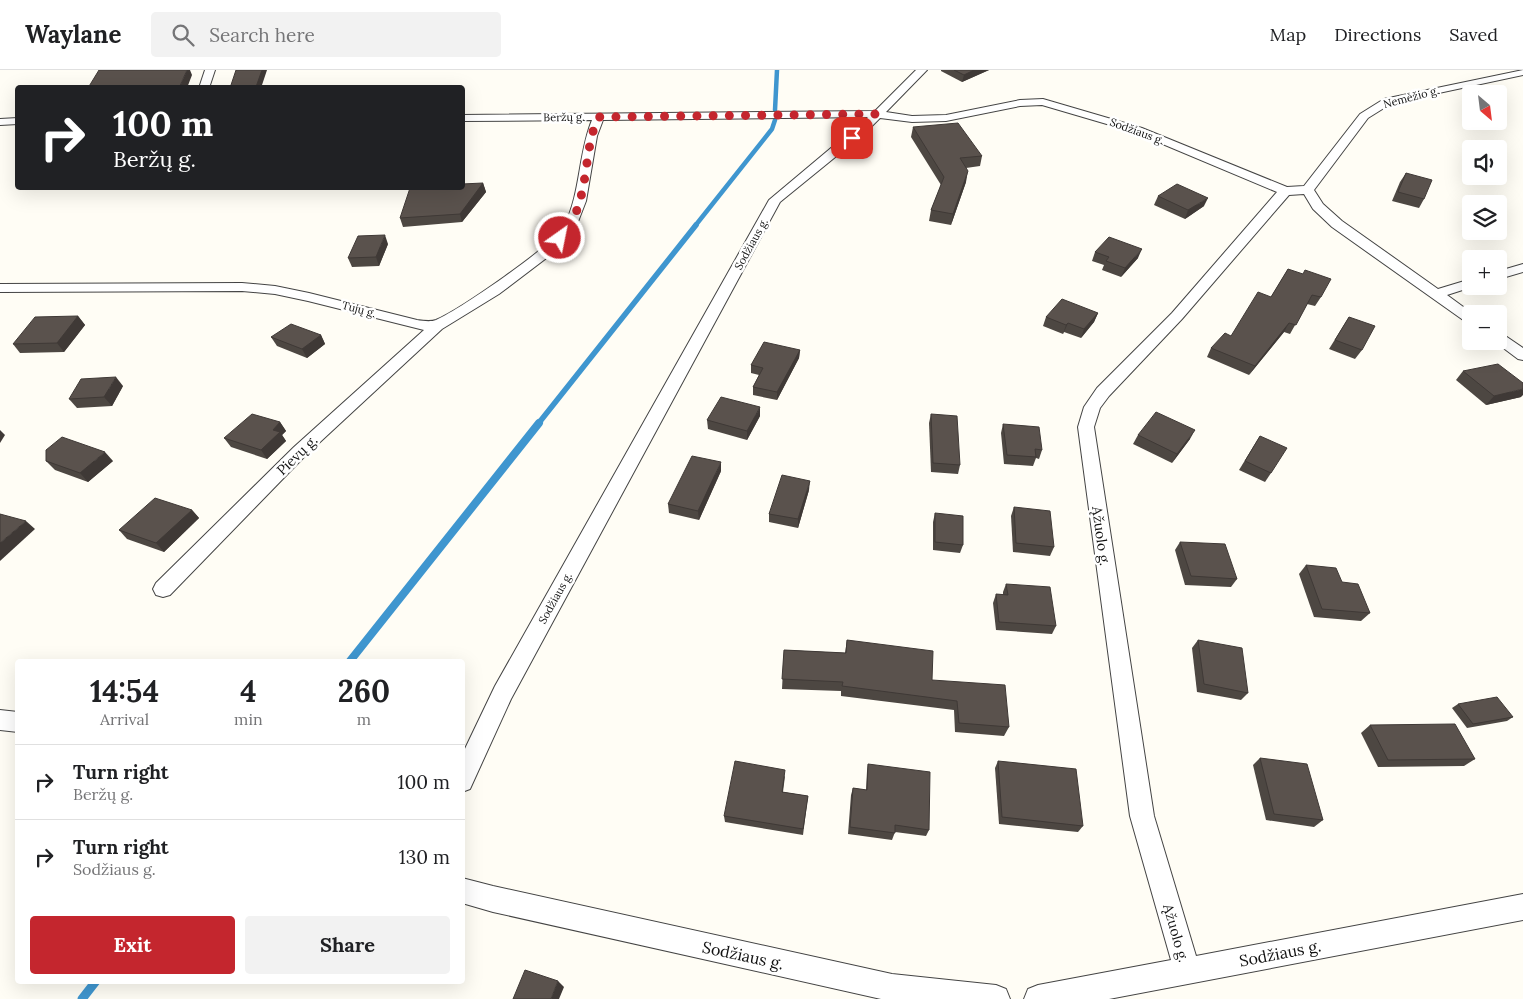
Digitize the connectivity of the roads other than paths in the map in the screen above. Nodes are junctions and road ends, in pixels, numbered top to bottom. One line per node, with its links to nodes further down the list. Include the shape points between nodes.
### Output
1 (210, 70): 4 (street)
2 (922, 70): 5 (street)
3 (1523, 72): 10 (street, Nemėžio g., via 1388,101 1364,116)
4 (205, 85)
5 (875, 114): 6 (street, Beržų g.); 12 (street, Sodžiaus g., via 912,119 946,118 1020,103 1043,102 1138,130); 25 (street, Sodžiaus g., via 842,147 775,200 502,693)
6 (599, 117): 7 (street, Beržų g.); 19 (street, via 591,136 580,201 569,230 494,291)
7 (465, 118)
8 (15, 121): 9 (street)
9 (0, 122)
10 (1326, 166): 11 (street)
11 (1308, 190): 12 (street); 17 (street, via 1336,224)
12 (1285, 191): 28 (street, Ąžuolo g., via 1177,316 1103,392 1092,407 1086,427 1142,816)
13 (1523, 268): 14 (street)
14 (1507, 273)
15 (1462, 286): 17 (street)
16 (0, 288): 19 (street, Tujų g., via 242,287 300,295 417,325)
17 (1436, 294): 18 (street)
18 (1462, 313)
19 (436, 326): 22 (street, Pievų g., via 300,451)
20 (1507, 344): 21 (street)
21 (1523, 355)
22 (163, 589)
23 (0, 720): 24 (street)
24 (15, 722)
25 (465, 775)
26 (465, 891): 29 (street, Sodžiaus g., via 892,988)
27 (1523, 907): 28 (street, Sodžiaus g.)
28 (1187, 971): 30 (street, Sodžiaus g.)
29 (996, 999)
30 (1038, 999)

